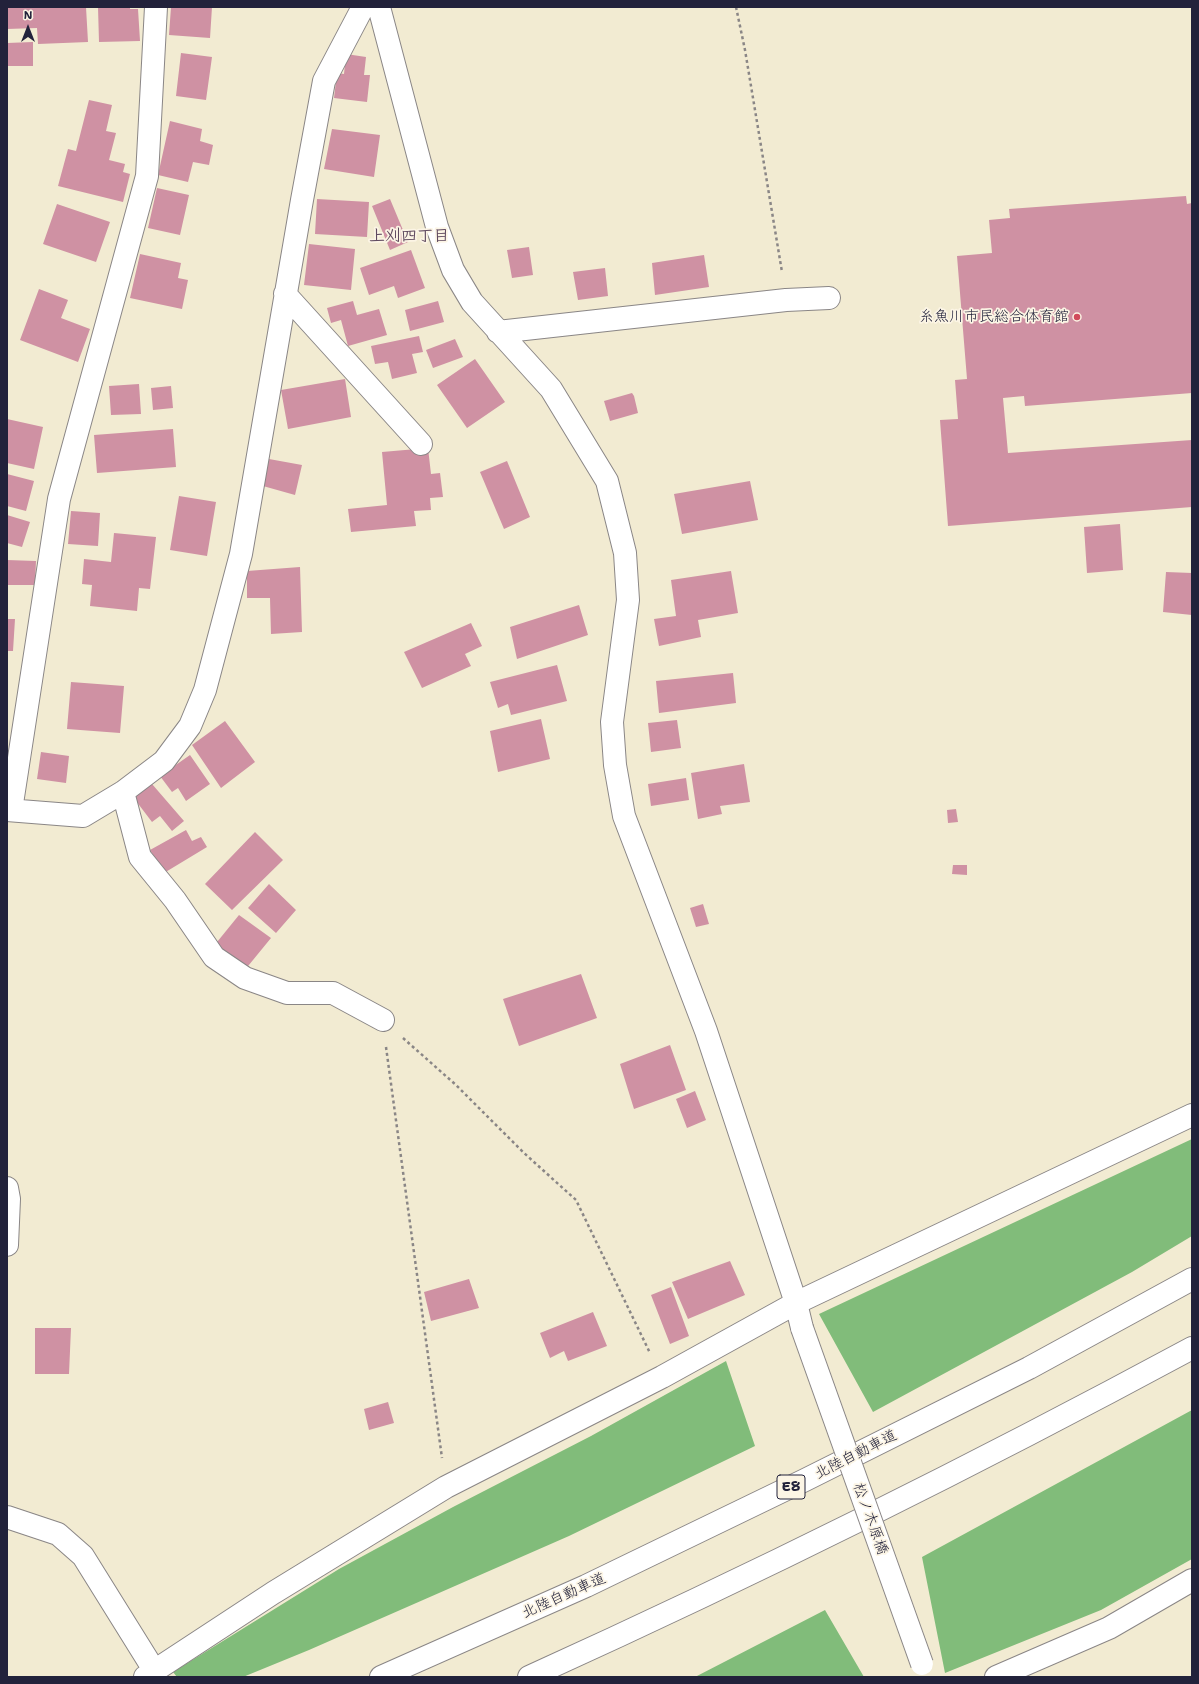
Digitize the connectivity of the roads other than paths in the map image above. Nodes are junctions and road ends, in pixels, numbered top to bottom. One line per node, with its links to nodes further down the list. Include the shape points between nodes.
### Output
1 (156, 7): 9 (main road, via 147,176 59,499)
2 (363, 7): 4 (main road, via 324,81)
3 (379, 7): 6 (main road, 松ノ木原橋, via 437,227 453,270 472,302)
4 (286, 294): 7 (main road); 8 (main road, via 241,554 205,690 190,726 164,761)
5 (829, 298): 6 (main road, via 786,300)
6 (498, 332): 15 (main road, 松ノ木原橋, via 551,389 608,481 625,553 628,600 612,722 615,765 624,816 706,1031)
7 (421, 444)
8 (123, 792): 9 (main road, via 83,816); 10 (main road, via 140,857 175,900 214,956 245,978 287,993 333,993)
9 (9, 810)
10 (383, 1020)
11 (1192, 1115): 15 (main road)
12 (7, 1188): 13 (main road)
13 (7, 1244)
14 (1192, 1279): 21 (main road, 北陸自動車道 / E8, via 1029,1368 806,1480 586,1586)
15 (796, 1303): 19 (main road, 松ノ木原橋, bridge, via 802,1328); 20 (main road, via 662,1377 446,1487 274,1593)
16 (1192, 1348): 22 (main road, via 1053,1423 830,1535)
17 (7, 1518): 20 (main road, via 58,1534 83,1556)
18 (1192, 1580): 23 (main road, via 1109,1628)
19 (924, 1671)
20 (150, 1674)
21 (382, 1677)
22 (529, 1677)
23 (996, 1677)

